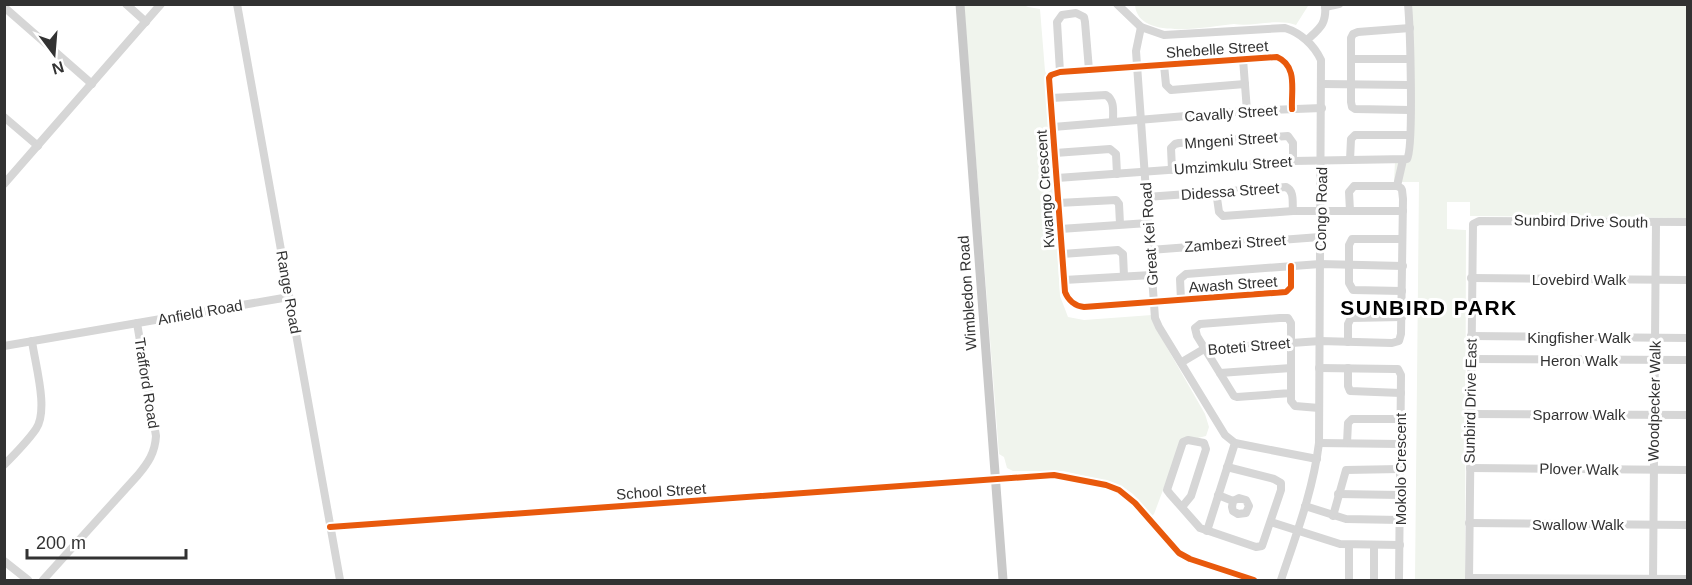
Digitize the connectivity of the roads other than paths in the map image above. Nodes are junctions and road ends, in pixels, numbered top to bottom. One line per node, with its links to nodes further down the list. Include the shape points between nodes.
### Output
1 (126, 4): 10 (street)
2 (161, 4): 10 (street)
3 (237, 4): 76 (street, Range Road)
4 (960, 4): 116 (main road, Wimbledon Road)
5 (1117, 4): 11 (street)
6 (1340, 4): 8 (street)
7 (1408, 4): 12 (street)
8 (1325, 6): 13 (street, via 1324,22)
9 (4, 7): 21 (street)
10 (146, 22): 21 (street)
11 (1142, 27): 13 (street, via 1172,36 1285,28); 18 (street, Great Kei Road)
12 (1410, 28): 14 (street, via 1353,34); 16 (street)
13 (1307, 40): 23 (street, Congo Road, via 1321,60)
14 (1351, 58): 16 (street); 24 (street)
15 (1243, 59): 17 (street, Shebelle Street); 22 (street); 28 (street, Shebelle Street, via 1277,57 1288,64 1292,71)
16 (1410, 59): 25 (street)
17 (1164, 65): 18 (street, Shebelle Street); 22 (street, via 1170,90)
18 (1137, 67): 19 (street); 32 (street, Great Kei Road)
19 (1089, 70): 20 (street); 20 (street, via 1084,17 1076,13 1062,15 1057,22)
20 (1060, 72): 26 (street, Kwango Crescent, via 1049,78)
21 (92, 84): 36 (street)
22 (1245, 84): 30 (street)
23 (1322, 84): 24 (street); 27 (street, Congo Road)
24 (1350, 84): 25 (street); 29 (street, via 1355,109)
25 (1410, 85): 29 (street)
26 (1051, 98): 33 (street, via 1106,95 1112,101); 34 (street, Kwango Crescent)
27 (1322, 108): 28 (street, Cavally Street); 38 (street, Congo Road)
28 (1292, 109): 30 (street, Cavally Street)
29 (1410, 110): 35 (street)
30 (1247, 111): 32 (street, Cavally Street)
31 (4, 117): 36 (street)
32 (1141, 119): 33 (street, Cavally Street); 43 (street, Great Kei Road)
33 (1113, 121): 34 (street, Cavally Street)
34 (1053, 127): 37 (street, Kwango Crescent)
35 (1410, 135): 39 (street, via 1355,135 1351,139); 40 (street, via 1409,155)
36 (38, 146): 46 (street)
37 (1055, 153): 44 (street, via 1112,150); 45 (street, Kwango Crescent)
38 (1321, 160): 39 (street, Umzimkulu Street); 41 (street, Umzimkulu Street); 52 (street, Congo Road)
39 (1350, 160): 40 (street, Umzimkulu Street)
40 (1403, 160): 47 (street)
41 (1293, 161): 42 (street, Umzimkulu Street); 42 (street, Mngeni Street, via 1293,143 1288,136 1179,143 1171,148)
42 (1172, 170): 43 (street, Umzimkulu Street)
43 (1144, 172): 44 (street, Umzimkulu Street); 49 (street, Great Kei Road)
44 (1117, 174): 45 (street, Umzimkulu Street)
45 (1057, 178): 50 (street, Kwango Crescent)
46 (4, 184)
47 (1396, 186): 53 (street, via 1354,186 1349,192); 54 (street, via 1403,193)
48 (1216, 191): 49 (street, Didessa Street); 51 (street, Didessa Street, via 1286,187 1292,191); 51 (street, via 1219,213 1223,216)
49 (1146, 197): 58 (street, Great Kei Road)
50 (1058, 203): 59 (street, via 1116,200); 60 (street, Kwango Crescent)
51 (1293, 211): 52 (street)
52 (1321, 211): 53 (street); 61 (street, Congo Road)
53 (1350, 211): 54 (street)
54 (1403, 211): 62 (street)
55 (1474, 222): 56 (street, Sunbird Drive South); 71 (street, Sunbird Drive East)
56 (1656, 222): 57 (street, Sunbird Drive South); 73 (street, Woodpecker Walk)
57 (1688, 222)
58 (1148, 223): 59 (street); 63 (street, Great Kei Road)
59 (1120, 224): 60 (street)
60 (1060, 229): 64 (street, Kwango Crescent)
61 (1320, 237): 63 (street, Zambezi Street); 65 (street, Congo Road)
62 (1402, 239): 66 (street, via 1352,239); 68 (street)
63 (1150, 250): 69 (street, Great Kei Road)
64 (1062, 254): 70 (street, via 1118,250 1123,254); 72 (street, Kwango Crescent)
65 (1320, 264): 66 (street); 67 (street); 85 (street, Congo Road)
66 (1348, 265): 68 (street); 75 (street, via 1353,290)
67 (1291, 266): 77 (street, via 1186,274 1180,279); 77 (street, Awash Street, via 1292,287 1286,292)
68 (1402, 266): 75 (street)
69 (1152, 274): 70 (street); 78 (street, Great Kei Road)
70 (1124, 276): 72 (street)
71 (1471, 279): 73 (street, Lovebird Walk); 81 (street, Sunbird Drive East)
72 (1064, 280): 78 (street, Kwango Crescent, via 1066,296 1081,307)
73 (1655, 280): 74 (street, Lovebird Walk); 82 (street, Woodpecker Walk)
74 (1688, 280)
75 (1402, 291): 79 (street)
76 (289, 297): 80 (street, Anfield Road); 129 (street, Range Road)
77 (1181, 300): 78 (street, Awash Street)
78 (1154, 302): 93 (street, Great Kei Road, via 1156,323)
79 (1402, 317): 86 (street, via 1351,318); 86 (street, Boteti Street, via 1398,342)
80 (137, 323): 84 (street, Anfield Road); 139 (street, Trafford Road, via 156,436 150,460)
81 (1471, 336): 82 (street, Kingfisher Walk); 90 (street, Sunbird Drive East)
82 (1655, 338): 83 (street, Kingfisher Walk); 91 (street, Woodpecker Walk)
83 (1688, 338)
84 (32, 341): 88 (street, Anfield Road); 110 (street, via 43,408 36,429)
85 (1320, 341): 86 (street, Boteti Street); 87 (street, Boteti Street); 95 (street, Congo Road)
86 (1348, 342)
87 (1291, 343): 89 (street, Boteti Street); 89 (street, via 1290,321 1280,318 1200,324 1194,331); 94 (street)
88 (4, 346)
89 (1204, 349): 93 (street, Boteti Street); 97 (street)
90 (1470, 359): 91 (street, Heron Walk); 101 (street, Sunbird Drive East)
91 (1654, 360): 92 (street, Heron Walk); 102 (street, Woodpecker Walk)
92 (1688, 360)
93 (1182, 362): 105 (street, Great Kei Road, via 1225,435)
94 (1291, 368): 97 (street); 98 (street)
95 (1319, 368): 96 (street, Mokolo Crescent); 100 (street, Congo Road)
96 (1347, 368): 99 (street, via 1348,386 1353,392); 99 (street, Mokolo Crescent, via 1398,369)
97 (1220, 373): 98 (street, via 1235,397)
98 (1290, 393): 100 (street, via 1294,406)
99 (1401, 393): 104 (street, Mokolo Crescent)
100 (1319, 408): 106 (street, Congo Road)
101 (1470, 414): 102 (street, Sparrow Walk); 112 (street, Sunbird Drive East)
102 (1654, 415): 103 (street, Sparrow Walk); 114 (street, Woodpecker Walk)
103 (1688, 415)
104 (1401, 419): 107 (street, via 1352,419 1347,426); 108 (street, Mokolo Crescent)
105 (1235, 443): 109 (street); 111 (street)
106 (1319, 443): 107 (street); 109 (street, Congo Road)
107 (1347, 443): 108 (street)
108 (1400, 444): 113 (street, Mokolo Crescent)
109 (1317, 459): 121 (street, Congo Road)
110 (4, 465)
111 (1227, 467): 118 (street); 125 (street, via 1280,482)
112 (1470, 468): 114 (street, Plover Walk); 126 (street, Sunbird Drive East)
113 (1400, 469): 117 (street, via 1346,471); 119 (street, Mokolo Crescent)
114 (1653, 470): 115 (street, Plover Walk); 127 (street, Woodpecker Walk)
115 (1688, 470)
116 (994, 479): 129 (street, School Street); 141 (main road, Wimbledon Road); 142 (street, School Street, via 1054,475 1113,487 1135,503 1179,553)
117 (1338, 494): 119 (street); 123 (street)
118 (1218, 495): 120 (street); 131 (street)
119 (1400, 495): 124 (street, Mokolo Crescent)
120 (1233, 501)
121 (1305, 506): 123 (street); 130 (street, Congo Road)
122 (1182, 507): 122 (street, via 1191,496 1206,449 1205,444 1191,440 1183,442 1167,490); 131 (street)
123 (1333, 516): 124 (street)
124 (1400, 520): 134 (street, Mokolo Crescent)
125 (1271, 522): 130 (street, Mokolo Crescent); 131 (street, via 1261,547)
126 (1469, 523): 127 (street, Swallow Walk); 136 (street, Sunbird Drive East)
127 (1653, 525): 128 (street, Swallow Walk); 147 (street, Woodpecker Walk)
128 (1688, 525)
129 (330, 527): 140 (street, Range Road)
130 (1298, 530): 132 (street, Mokolo Crescent); 143 (street, Congo Road)
131 (1207, 531)
132 (1349, 545): 133 (street, Mokolo Crescent); 144 (street)
133 (1374, 545): 134 (street, Mokolo Crescent); 145 (street)
134 (1400, 545): 146 (street)
135 (4, 561): 138 (street)
136 (1468, 579): 147 (street)
137 (1688, 579): 147 (street)
138 (28, 580)
139 (43, 580)
140 (340, 580)
141 (1003, 580)
142 (1254, 580)
143 (1281, 580)
144 (1349, 580)
145 (1374, 580)
146 (1400, 580)
147 (1653, 580)

